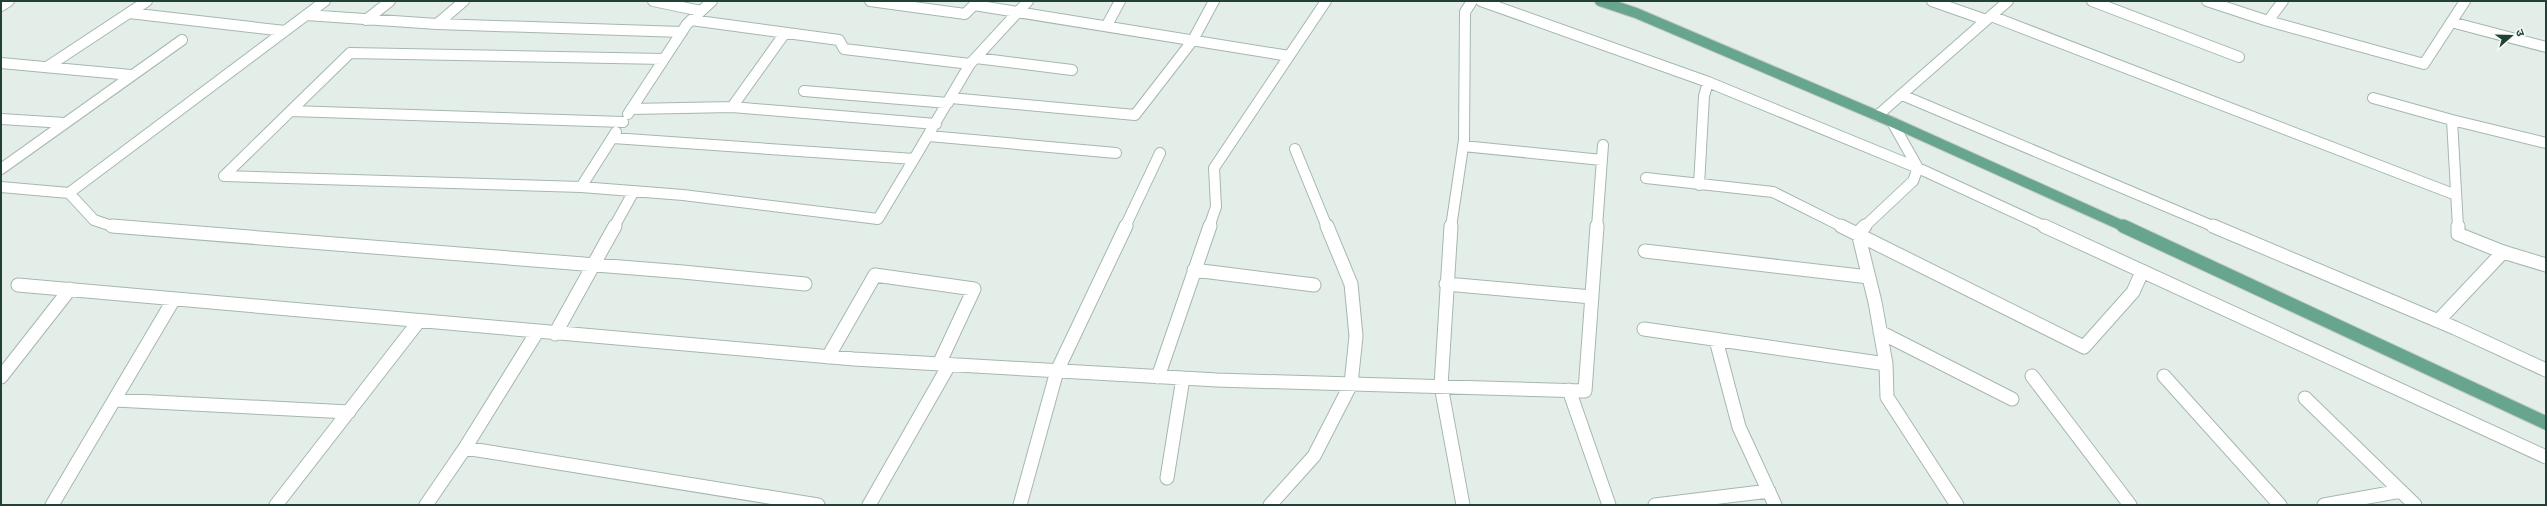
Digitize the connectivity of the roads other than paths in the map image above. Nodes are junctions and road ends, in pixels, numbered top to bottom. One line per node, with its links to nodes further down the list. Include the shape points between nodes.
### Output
1 (9, 1): 23 (street)
2 (147, 1): 26 (street)
3 (325, 1): 27 (street)
4 (390, 1): 28 (street)
5 (464, 1): 33 (street)
6 (653, 1): 24 (street)
7 (712, 1): 24 (street)
8 (870, 1): 22 (street)
9 (1028, 1): 25 (street)
10 (1120, 1): 34 (street)
11 (1214, 1): 39 (street)
12 (1326, 1): 41 (street)
13 (1472, 1): 68 (street, via 1465,12)
14 (1481, 1): 49 (street)
15 (1600, 1): 57 (main road, via 1636,13)
16 (1932, 1): 30 (street)
17 (2008, 1): 30 (street)
18 (2092, 1): 42 (street)
19 (2207, 1): 31 (street)
20 (2283, 1): 31 (street)
21 (2465, 1): 32 (street)
22 (931, 5): 25 (street, via 965,14 974,5)
23 (1, 6)
24 (701, 11): 29 (street)
25 (1019, 12): 34 (street); 44 (street)
26 (129, 13): 35 (street); 46 (street)
27 (306, 16): 28 (street); 35 (street)
28 (366, 20): 33 (street)
29 (692, 20): 36 (street); 37 (street)
30 (1986, 20): 51 (street); 82 (street, via 1991,16)
31 (2268, 21): 32 (street, via 2424,64)
32 (2451, 22): 40 (street)
33 (437, 24): 36 (street)
34 (1107, 25): 39 (street)
35 (285, 31): 81 (street)
36 (682, 32): 43 (street)
37 (785, 33): 44 (street, via 838,40 844,49); 54 (street)
38 (182, 40): 48 (street)
39 (1193, 40): 41 (street); 53 (street, via 1135,115)
40 (2546, 47)
41 (1289, 56): 88 (street, via 1214,168 1216,207)
42 (2239, 57)
43 (664, 59): 55 (street); 56 (street, via 350,53)
44 (973, 61): 47 (street); 53 (street)
45 (1, 63): 46 (street)
46 (47, 68): 48 (street)
47 (1072, 70)
48 (132, 75): 62 (street)
49 (1708, 82): 74 (street); 77 (street, via 1702,112)
50 (804, 91): 53 (street)
51 (1902, 95): 57 (street); 99 (street)
52 (2373, 98): 59 (street)
53 (949, 101): 63 (street)
54 (732, 106): 55 (street); 63 (street)
55 (631, 109): 60 (street)
56 (291, 111): 60 (street); 79 (street, via 224,176)
57 (1877, 116): 61 (main road)
58 (1, 119): 62 (street)
59 (2452, 120): 66 (street); 82 (street)
60 (623, 122): 65 (street)
61 (1892, 122): 74 (street); 122 (main road)
62 (65, 123): 75 (street)
63 (936, 124): 64 (street)
64 (929, 136): 70 (street); 72 (street)
65 (613, 138): 72 (street, via 704,142); 79 (street)
66 (2546, 143)
67 (1603, 145): 73 (street)
68 (1463, 146): 73 (street); 92 (street, via 1448,244)
69 (1294, 149): 115 (street, via 1351,284 1356,336)
70 (1116, 153)
71 (1160, 153): 109 (street)
72 (914, 159): 80 (street, via 878,219)
73 (1602, 160): 96 (street)
74 (1918, 168): 83 (street, via 1914,181); 89 (street)
75 (1, 169)
76 (1646, 178): 77 (street)
77 (1699, 185): 83 (street, via 1773,192)
78 (1, 187): 81 (street)
79 (581, 187): 80 (street)
80 (634, 191): 86 (street)
81 (68, 193): 86 (street, via 94,220 115,227)
82 (2456, 195): 85 (street, via 2458,234)
83 (1858, 233): 89 (street, via 2084,348 2133,292); 90 (street)
84 (1645, 251): 90 (street)
85 (2503, 252): 87 (street); 99 (street)
86 (593, 265): 91 (street); 103 (street)
87 (2546, 265)
88 (1194, 270): 94 (street); 110 (street)
89 (2142, 272): 124 (street)
90 (1869, 277): 102 (street)
91 (805, 284)
92 (1446, 284): 96 (street); 116 (street)
93 (18, 285): 95 (street)
94 (1314, 285)
95 (70, 289): 97 (street); 113 (street)
96 (1592, 297): 117 (street, via 1585,391)
97 (174, 299): 98 (street); 119 (street)
98 (419, 321): 101 (street); 121 (street)
99 (2438, 321): 108 (street)
100 (1644, 329): 104 (street)
101 (537, 332): 103 (street); 123 (street)
102 (1880, 332): 107 (street); 120 (street)
103 (555, 334): 105 (street)
104 (1716, 340): 107 (street); 126 (street, via 1739,427)
105 (828, 357): 106 (street); 106 (street, via 875,275 974,290)
106 (944, 364): 109 (street); 132 (street)
107 (1886, 364): 139 (street, via 1887,397)
108 (2546, 370)
109 (1057, 371): 110 (street); 133 (street)
110 (1158, 376): 114 (street)
111 (2032, 376): 140 (street)
112 (2164, 376): 141 (street)
113 (1, 377)
114 (1183, 378): 115 (street); 125 (street)
115 (1351, 384): 116 (street); 134 (street, via 1314,456)
116 (1441, 386): 117 (street); 135 (street)
117 (1569, 390): 136 (street)
118 (2305, 398): 127 (street)
119 (114, 400): 121 (street); 128 (street)
120 (2012, 400)
121 (349, 412): 129 (street)
122 (2546, 422)
123 (465, 448): 130 (street); 131 (street)
124 (2546, 457)
125 (1167, 478)
126 (1769, 491): 137 (street); 138 (street)
127 (2401, 491): 142 (street); 143 (street)
128 (52, 505)
129 (276, 505)
130 (426, 505)
131 (818, 505)
132 (869, 505)
133 (1020, 505)
134 (1270, 505)
135 (1463, 505)
136 (1609, 505)
137 (1655, 505)
138 (1775, 505)
139 (1957, 505)
140 (2130, 505)
141 (2280, 505)
142 (2324, 505)
143 (2415, 505)

